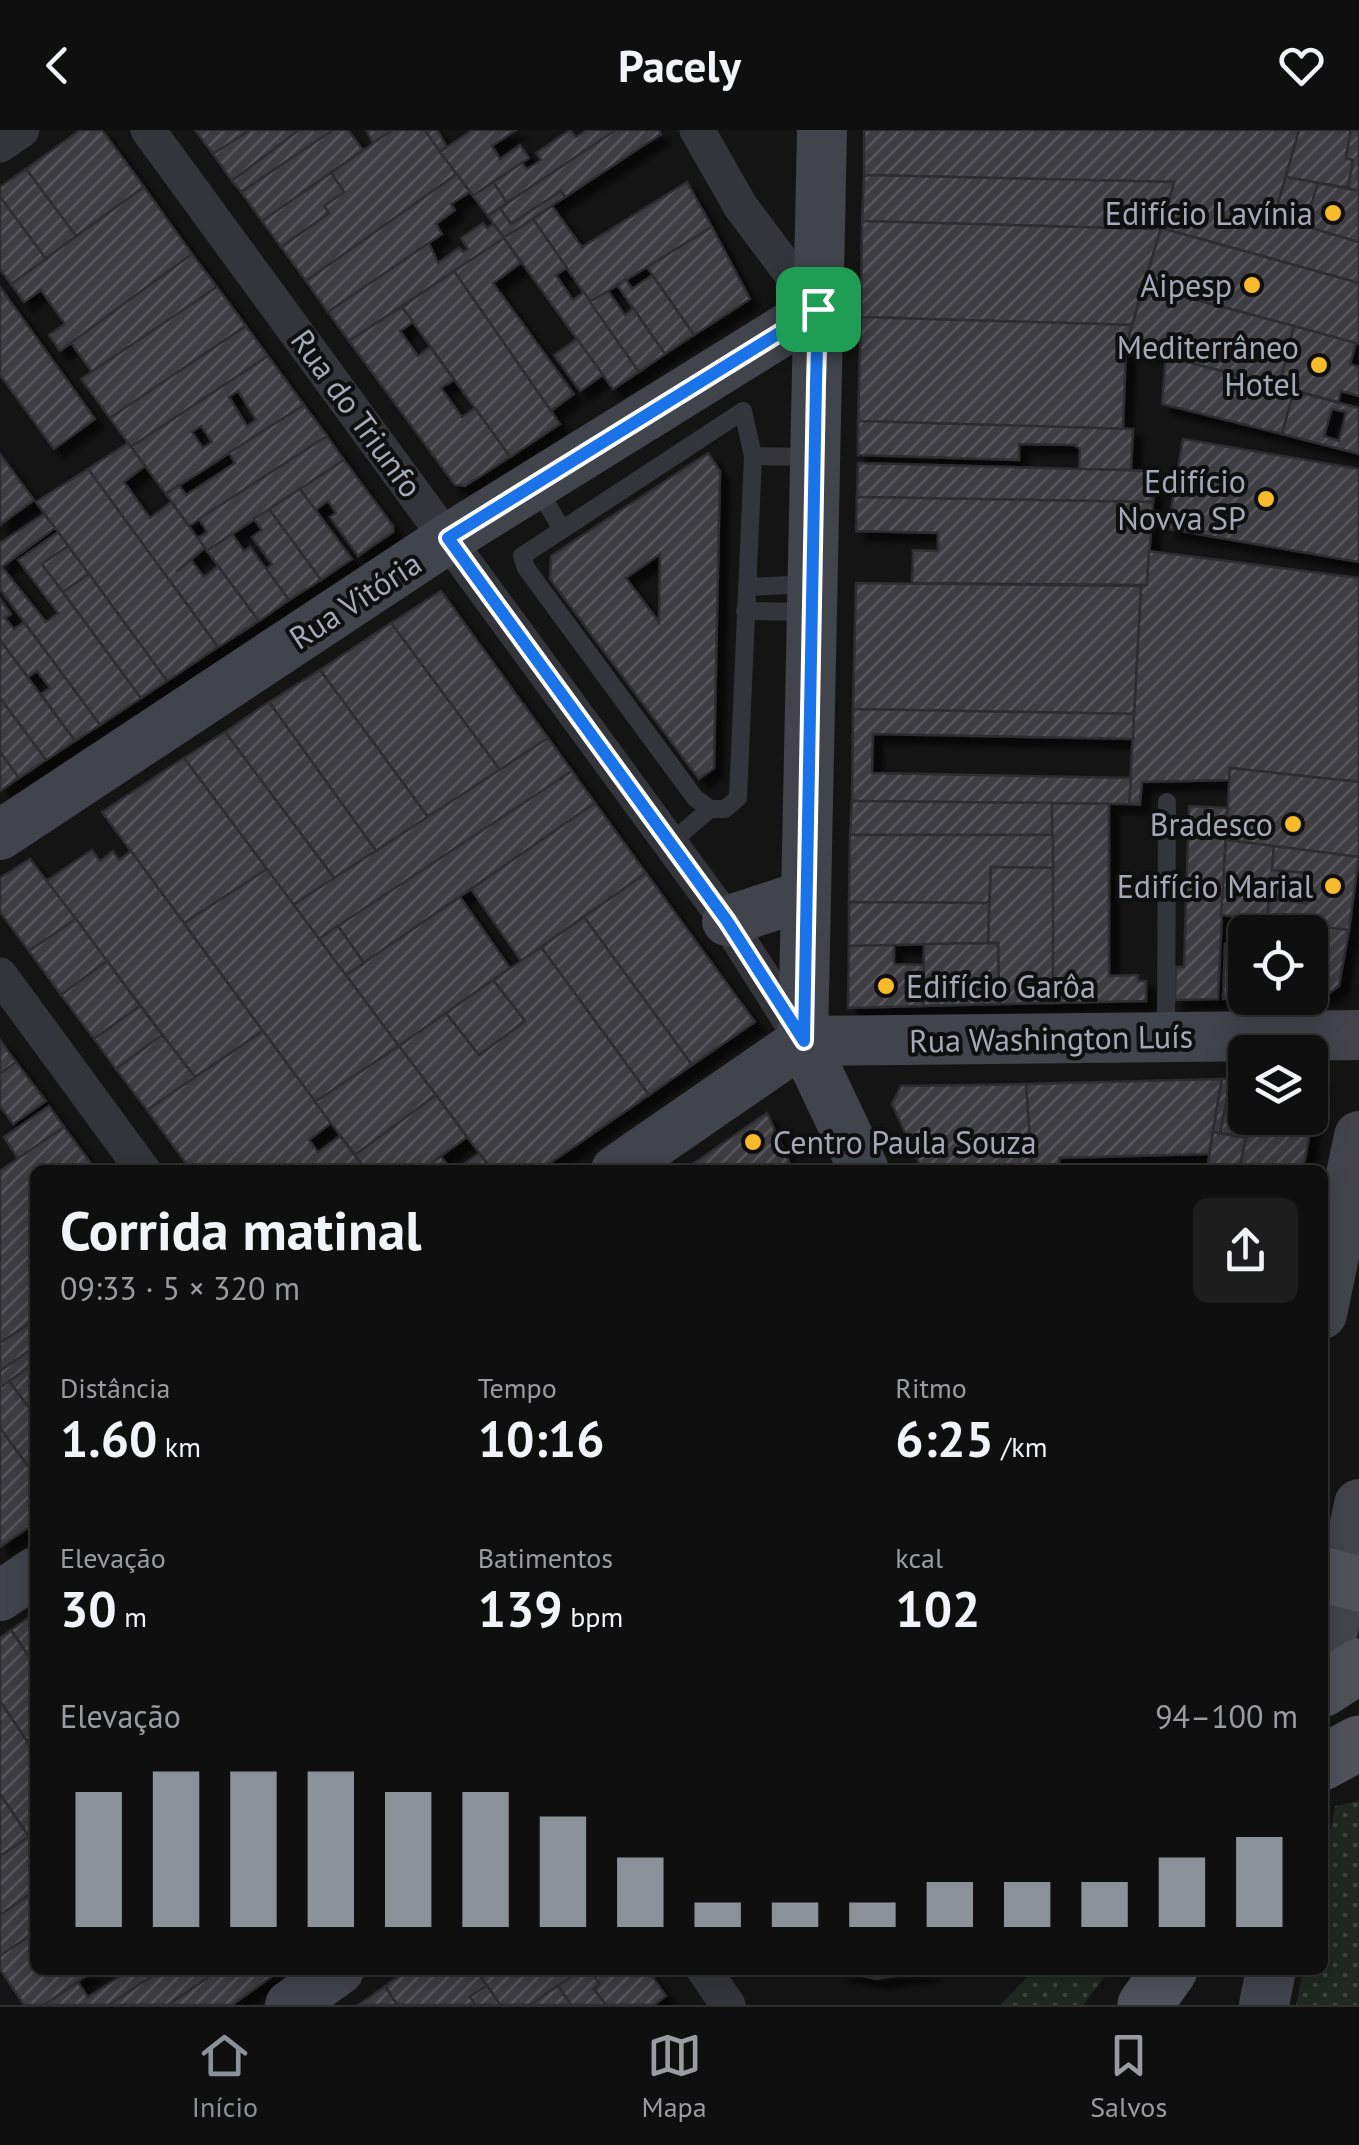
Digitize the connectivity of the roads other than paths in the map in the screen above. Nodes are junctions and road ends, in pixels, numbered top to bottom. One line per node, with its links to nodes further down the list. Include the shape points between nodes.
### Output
1 (22, 130): 5 (street)
2 (148, 130): 12 (street, Rua do Triunfo)
3 (697, 130): 6 (street, via 740,207)
4 (822, 130): 6 (street)
5 (0, 145)
6 (818, 305): 7 (street, Rua Vitória); 9 (street)
7 (732, 389): 8 (lane); 10 (street, Rua Vitória); 11 (lane)
8 (753, 456): 9 (lane); 13 (lane)
9 (815, 457): 14 (street)
10 (535, 485): 11 (lane); 12 (street, Rua Vitória)
11 (561, 528): 17 (lane, via 522,556 526,568 694,798)
12 (448, 538): 18 (street, Rua Vitória); 19 (street, Rua do Triunfo)
13 (747, 588): 14 (lane); 15 (lane)
14 (812, 598): 15 (lane); 20 (street)
15 (745, 611): 17 (lane, via 738,798 725,810)
16 (1167, 802): 24 (lane)
17 (710, 809): 19 (lane)
18 (0, 835)
19 (670, 842): 21 (street, Rua do Triunfo)
20 (806, 895): 21 (street); 25 (street)
21 (727, 921): 25 (street, Rua do Triunfo)
22 (0, 975): 27 (street)
23 (1359, 1035): 24 (street, Rua Washington Luís)
24 (1166, 1037): 25 (street, Rua Washington Luís)
25 (804, 1041): 28 (street); 29 (street)
26 (1359, 1136): 30 (street)
27 (139, 1165)
28 (623, 1165)
29 (862, 1165)
30 (1328, 1285)
31 (1359, 1504): 33 (street)
32 (30, 1575): 34 (street)
33 (1342, 1579): 35 (street)
34 (0, 1596)
35 (1328, 1655)
36 (1359, 1666): 37 (main road)
37 (1328, 1684)
38 (1359, 1743): 39 (main road)
39 (1328, 1760)
40 (333, 1975): 45 (street)
41 (707, 1975): 46 (street)
42 (1166, 1975): 47 (main road)
43 (1189, 1975): 48 (main road)
44 (1270, 1975): 49 (street)
45 (290, 2005)
46 (728, 2005)
47 (1145, 2005)
48 (1184, 2005)
49 (1264, 2005)

